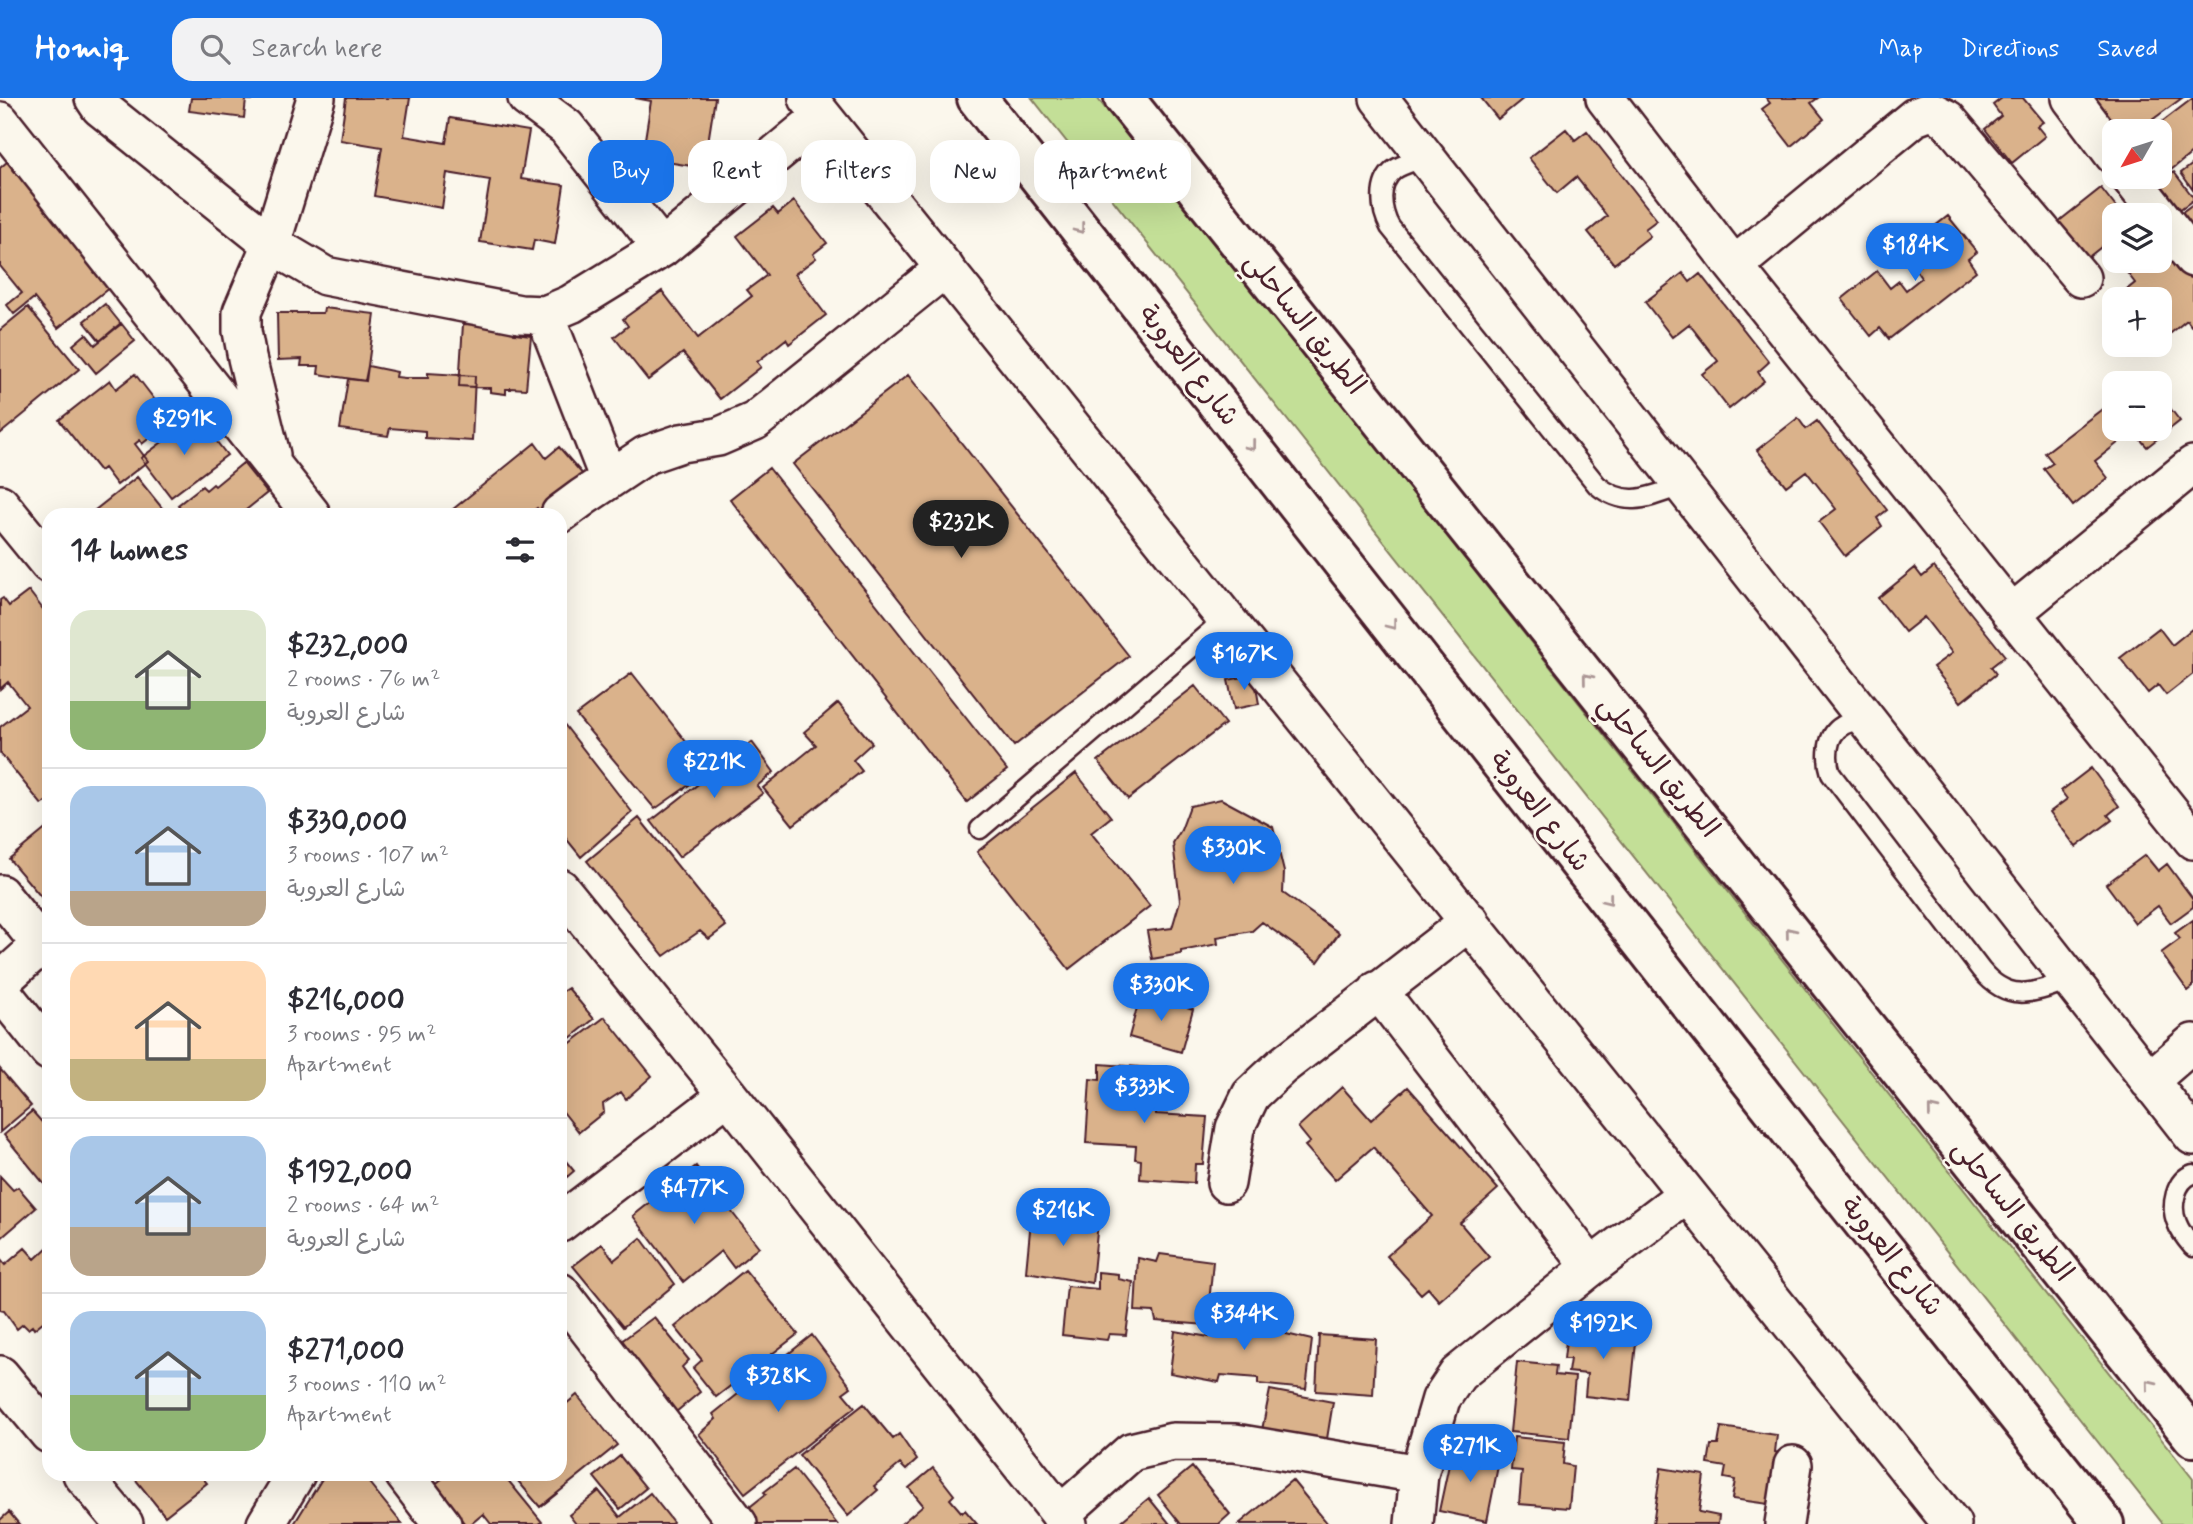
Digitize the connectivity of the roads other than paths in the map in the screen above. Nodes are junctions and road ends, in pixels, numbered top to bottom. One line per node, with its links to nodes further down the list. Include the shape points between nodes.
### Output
1 (94, 98): 14 (street)
2 (316, 98): 14 (street)
3 (527, 98): 15 (street, via 566,127)
4 (977, 98): 71 (highway, شارع العروبة, one-way to 71)
5 (1124, 98): 57 (highway, الطريق الساحلي, one-way to 5)
6 (1379, 98): 12 (street)
7 (1605, 98): 17 (street)
8 (2071, 98): 11 (street)
9 (815, 107): 15 (street); 18 (street)
10 (2, 127): 22 (street)
11 (2102, 139)
12 (1425, 157): 24 (street); 24 (lane, via 1395,170 1388,178 1381,198 1390,227 1597,485 1628,500)
13 (2139, 189): 16 (street)
14 (271, 244): 20 (street, via 325,276 520,314); 22 (street, via 242,312 242,331)
15 (662, 248): 20 (street, via 570,304)
16 (2193, 258)
17 (1734, 266): 19 (street, via 1914,117 1931,111 1947,119); 29 (street)
18 (945, 268): 23 (street, via 755,421 718,437 646,455); 30 (street)
19 (2081, 278)
20 (545, 314): 23 (street)
21 (2193, 464): 29 (street)
22 (274, 468): 26 (street)
23 (608, 480): 27 (street)
24 (1684, 485): 31 (street)
25 (0, 504): 28 (street)
26 (306, 508)
27 (567, 509)
28 (42, 555)
29 (2011, 614): 33 (street)
30 (1226, 618): 32 (lane); 36 (street)
31 (1865, 719): 39 (street); 39 (lane, via 1840,726 1834,735 1828,754 1831,774 1981,970 1997,986 2019,993)
32 (980, 829)
33 (2193, 840)
34 (0, 894): 37 (street)
35 (567, 897): 46 (street)
36 (1470, 921): 42 (street); 50 (street)
37 (42, 939)
38 (42, 945): 40 (street)
39 (2069, 979): 45 (street)
40 (0, 982)
41 (0, 990): 43 (street)
42 (1378, 990): 49 (street, via 1251,1095 1235,1128); 53 (street)
43 (42, 1042)
44 (2193, 1043): 45 (street)
45 (2149, 1081): 47 (street)
46 (728, 1095): 51 (street); 63 (street)
47 (2193, 1136)
48 (2193, 1174): 52 (lane, via 2180,1184 2174,1205 2177,1224)
49 (1226, 1183)
50 (1687, 1194): 53 (street); 70 (street)
51 (567, 1218)
52 (2193, 1247)
53 (1591, 1267): 59 (street, via 1458,1374 1441,1399)
54 (567, 1302): 67 (street)
55 (0, 1375): 56 (street)
56 (42, 1426)
57 (2193, 1437)
58 (1793, 1465): 69 (street)
59 (1419, 1475): 63 (street, via 1235,1443 1173,1442 1131,1452); 68 (street)
60 (88, 1481): 64 (street)
61 (292, 1481): 65 (street)
62 (409, 1481): 66 (street)
63 (1064, 1520)
64 (124, 1524)
65 (265, 1524)
66 (442, 1524)
67 (738, 1524)
68 (1414, 1524)
69 (1784, 1524)
70 (1952, 1524)
71 (2104, 1524)

